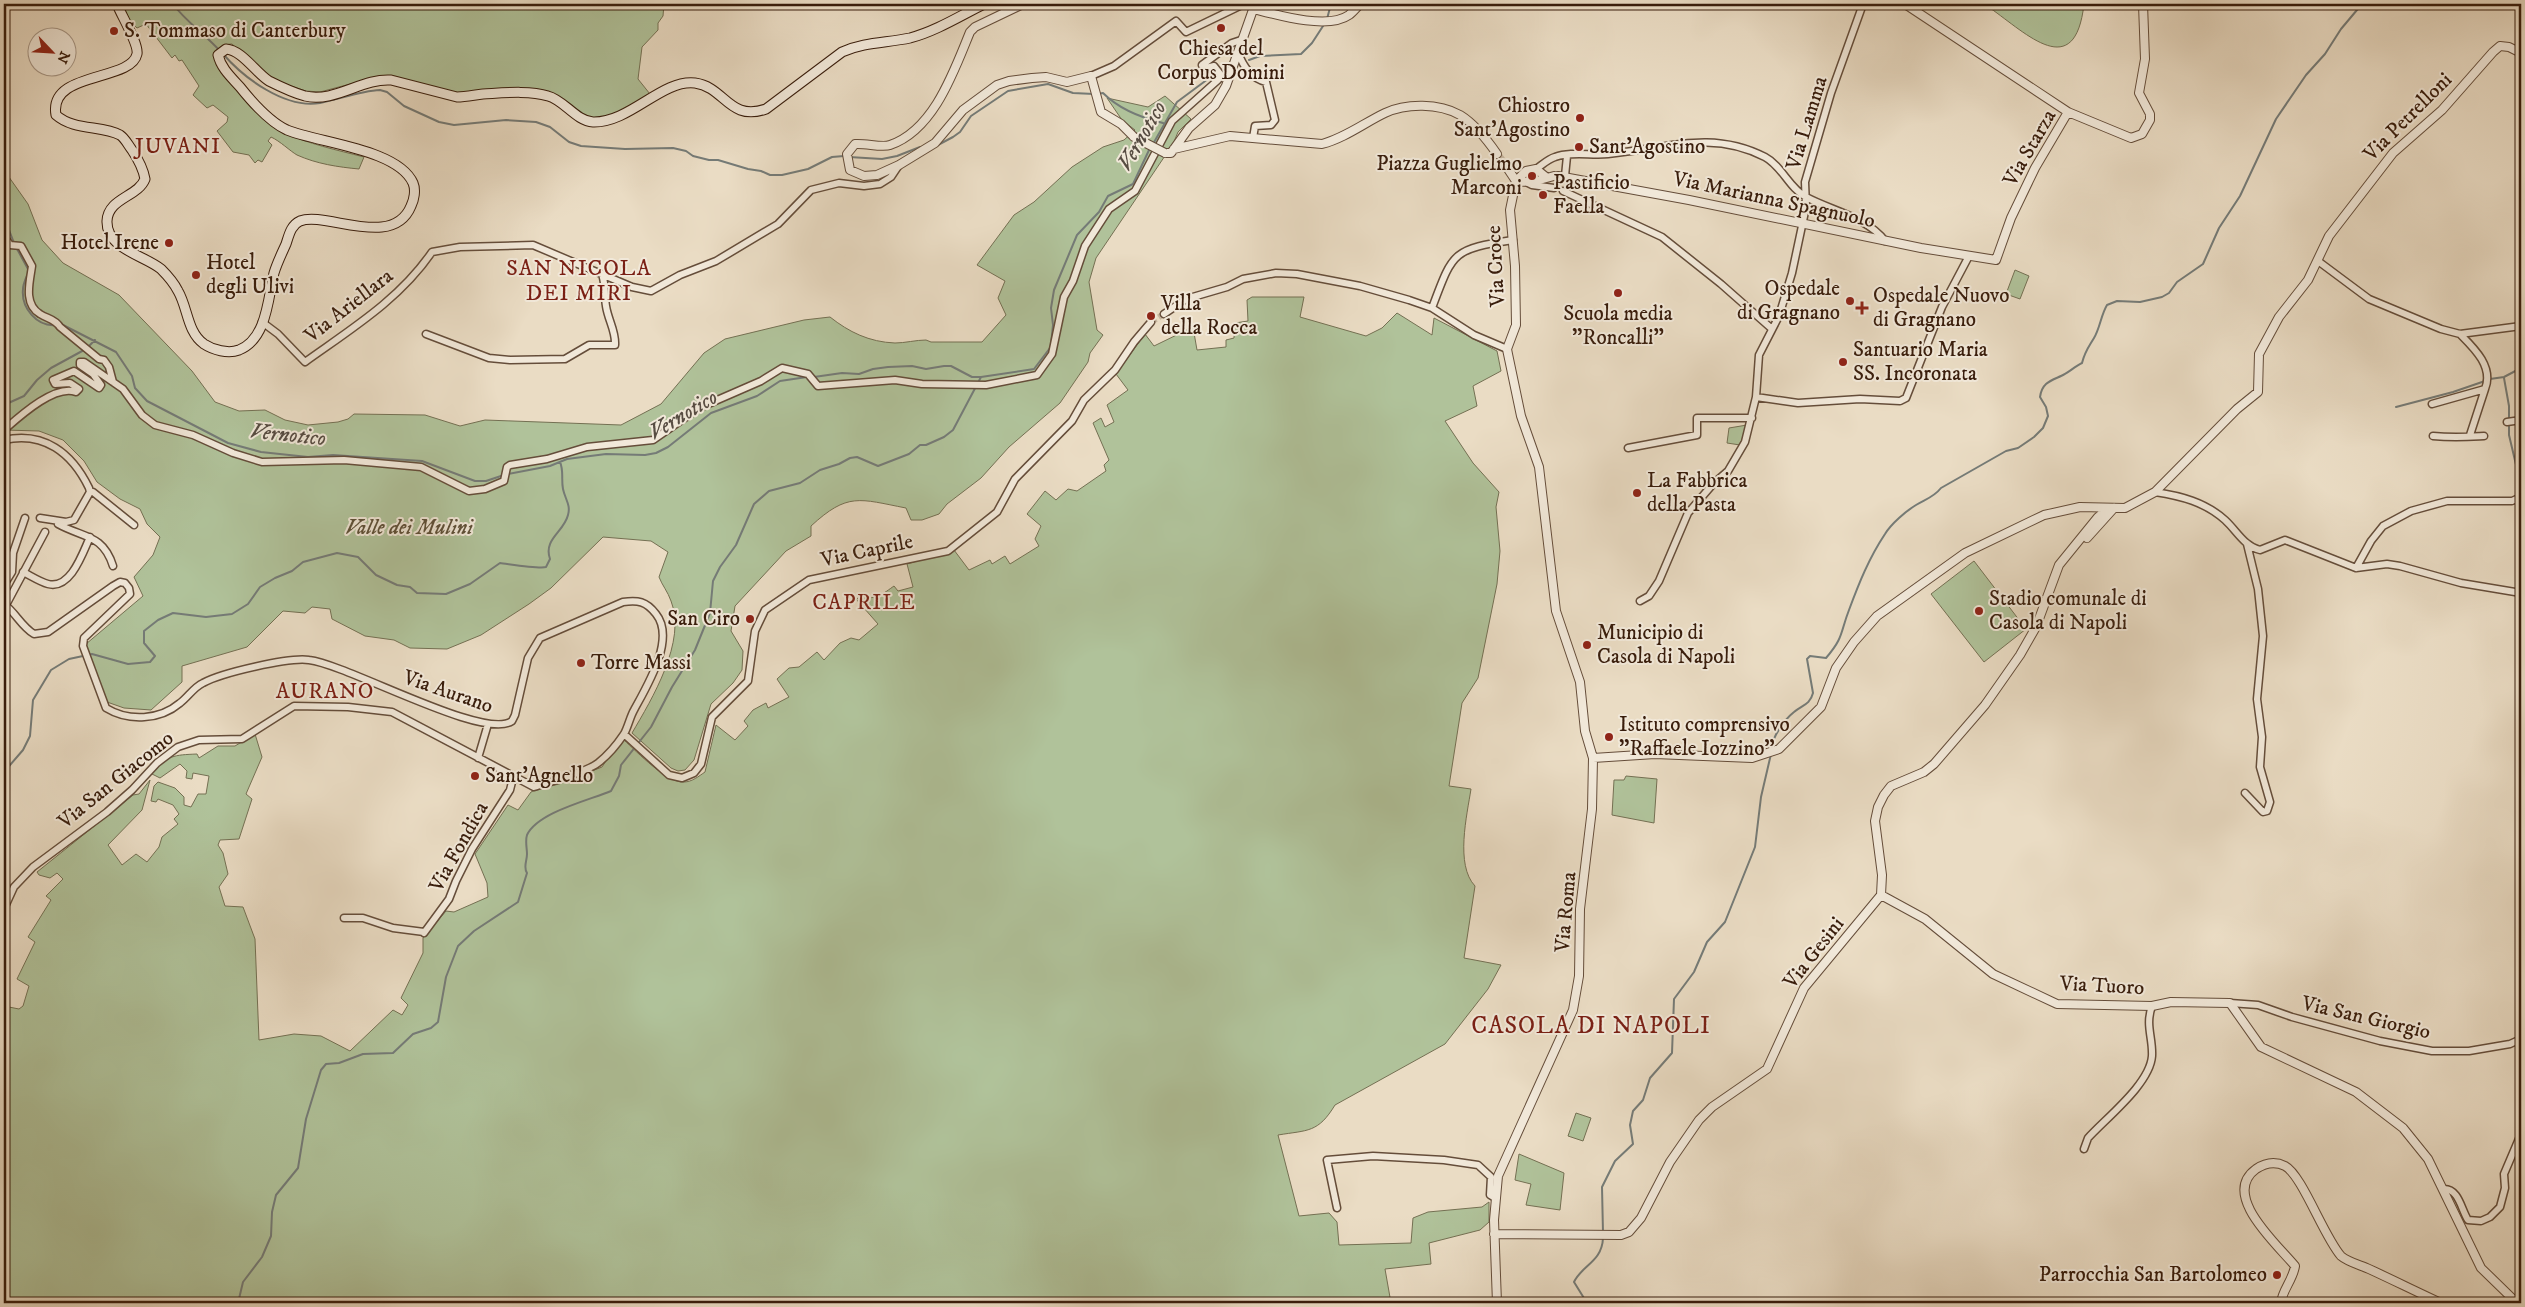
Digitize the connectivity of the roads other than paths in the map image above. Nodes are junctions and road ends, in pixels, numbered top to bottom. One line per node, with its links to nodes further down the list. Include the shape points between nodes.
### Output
1 (117, 4): 42 (main road, via 135,44 135,59 126,66 78,82 64,92 55,108 56,115 62,120 121,136 144,171 143,186 110,209 107,222 110,234 116,243 146,259 171,280 179,292 191,327 204,344 224,351 238,350 253,339)
2 (978, 4): 42 (main road, via 930,31 909,38 855,46 842,52 766,109 754,114 742,112 697,83 683,84 625,113 592,122 548,96 533,93 457,97 380,79 354,90 318,97 304,96 269,80 234,51 222,52 220,64 246,95 286,129 388,160 413,184 414,199 408,214 398,222 362,227 300,217 274,271)
3 (1023, 4): 23 (street, via 982,22 970,32 937,105 915,129 891,145 855,144 847,154 848,164 854,173 864,176 886,173)
4 (1244, 4): 13 (street, via 1186,32 1176,21)
5 (1360, 4): 9 (street, via 1351,14 1320,20 1297,20)
6 (1863, 4): 31 (street, Via Lamma, via 1831,94)
7 (1905, 4): 14 (street)
8 (2143, 4): 15 (street, Via Starza, via 2145,59 2139,93 2150,114 2149,126 2142,134 2131,138)
9 (1254, 6): 10 (street)
10 (1241, 40): 11 (street); 49 (street, via 1202,65 1206,68 1214,66 1221,75 1218,80 1172,121 1135,191 1109,209 1085,246 1064,298 1052,354 1036,375 979,385 895,380 818,386 808,374 782,368 761,381 699,408 653,440 587,447 548,459 510,465 505,476 485,489 470,491 420,467 344,460 262,462 193,435 155,425 142,416 133,400)
11 (1238, 52): 17 (street, via 1226,86 1215,105); 18 (street, via 1250,74 1266,82 1275,120 1271,125 1255,126)
12 (2521, 53): 38 (street, Via Petrelloni, via 2500,46 2442,110 2393,153 2329,236)
13 (1092, 80): 20 (street, bridge, via 1101,112 1121,124 1134,137 1165,153); 23 (street, via 1067,82 1032,78 997,85 963,110 935,143)
14 (2068, 112): 15 (street, Via Starza); 16 (street, Via Starza)
15 (2079, 118): 16 (street)
16 (2062, 122): 37 (street, Via Starza, via 2034,168)
17 (1187, 132): 19 (street, via 1191,142); 20 (street)
18 (1253, 138): 19 (street, via 1224,136); 21 (street, via 1322,144 1391,110 1422,106 1460,115)
19 (1195, 143): 20 (street)
20 (1174, 149)
21 (1497, 154)
22 (1567, 156): 25 (street, via 1557,156); 26 (street); 31 (street, via 1608,154 1672,143 1716,142 1748,150 1772,162)
23 (899, 165): 39 (street, via 891,177 880,184 839,183 811,190 778,224 716,261 652,290 632,287)
24 (1506, 166): 27 (street)
25 (1536, 169): 26 (street); 27 (street, via 1526,171)
26 (1556, 176): 28 (street); 32 (street, Via Marianna Spagnuolo)
27 (1516, 181): 28 (street); 34 (street, Via Croce, via 1510,210)
28 (1525, 182): 29 (street)
29 (1554, 188)
30 (1563, 191): 45 (street, via 1662,237)
31 (1804, 196): 32 (street, Via Lamma); 35 (street, via 1857,219)
32 (1803, 224): 35 (street, Via Marianna Spagnuolo); 45 (street, Via Lamma, via 1792,273)
33 (4, 236): 49 (street, via 17,246 32,266 28,284 32,305 38,313 58,324 104,360)
34 (1513, 240): 40 (street, via 1486,244 1454,258); 48 (street, Via Croce, via 1516,325)
35 (1885, 241): 36 (street, Via Marianna Spagnuolo)
36 (1970, 256): 37 (street, Via Marianna Spagnuolo); 51 (street, via 1942,307 1906,398 1900,401 1860,399 1798,403)
37 (1996, 260)
38 (2318, 261): 47 (street, via 2369,299); 63 (street, via 2308,280 2278,317 2258,354 2258,392)
39 (602, 274): 42 (street, Via Ariellara, via 533,245 460,247 432,252 392,298 305,362); 46 (street, via 615,345 589,345 566,359 510,360 489,358)
40 (1432, 308): 41 (street, via 1360,286 1276,273 1243,279 1228,287 1186,299); 48 (street, via 1474,335)
41 (1164, 314)
42 (262, 322)
43 (1151, 322): 83 (street, Via Caprile, via 1115,370 1084,400 1072,421 1015,479 997,512 948,551 809,580 765,610 755,630 748,681 712,717 701,764 694,773 676,778)
44 (2521, 326): 47 (street)
45 (1772, 329): 51 (street, Via Lamma, via 1759,355)
46 (426, 334)
47 (2460, 334): 50 (street, via 2474,348 2486,369 2488,380)
48 (1507, 349): 85 (street, Via Roma, via 1522,416 1539,467 1556,611 1580,682 1585,731)
49 (113, 384): 56 (street, via 80,362 80,366 99,381 99,388 74,371 58,376 53,380 55,384 70,383 79,389 76,392 54,392)
50 (2485, 389): 52 (street); 57 (street)
51 (1756, 397): 53 (street, Via Lamma)
52 (2432, 404)
53 (1752, 418): 61 (street, via 1697,418 1697,435); 80 (street, Via Lamma, via 1745,442 1728,471 1688,513 1659,581 1648,596)
54 (2521, 420): 55 (street)
55 (2507, 422)
56 (4, 430)
57 (2470, 435): 58 (street, via 2463,439); 59 (street)
58 (2433, 436)
59 (2484, 436)
60 (4, 440): 62 (street, via 38,438 75,464)
61 (1628, 448)
62 (90, 492): 69 (street, via 74,520); 71 (street)
63 (2154, 492): 66 (street); 73 (street, via 2180,496 2211,509)
64 (2521, 497): 75 (street, via 2512,501 2447,500 2411,511 2383,526)
65 (2112, 508): 66 (street); 70 (street); 77 (street, via 2098,517); 85 (street, via 2080,507 2044,515 1965,553 1877,616 1836,668 1821,707 1779,749 1752,758 1656,754)
66 (2124, 508): 70 (street)
67 (25, 518): 78 (street, via 13,553 12,572)
68 (40, 518): 69 (street)
69 (60, 522): 72 (street); 76 (street, via 49,524)
70 (2102, 523): 77 (street)
71 (134, 525)
72 (90, 537): 74 (street, via 102,544); 76 (street, via 77,564 63,582 50,585)
73 (2247, 544): 75 (street, via 2260,550 2285,540); 87 (street, via 2258,589 2263,636 2257,699 2262,737 2260,767 2270,802 2267,810 2260,810)
74 (113, 566)
75 (2356, 568): 79 (street, via 2387,564 2461,583)
76 (23, 572): 81 (street)
77 (2054, 576): 88 (street, via 2036,627 1985,705 1934,764 1892,786 1878,806 1875,822 1883,883)
78 (4, 586)
79 (2521, 593)
80 (1640, 600)
81 (5, 604): 82 (street, Via Aurano, via 24,628 34,634 48,632 113,586 125,583 130,594 84,638 83,646 102,699 111,711 143,718 172,709 211,679 270,664 307,659)
82 (488, 724): 83 (street, Via Aurano, via 502,726 512,721 528,658 540,638 634,600 650,606 659,618 663,632 647,689); 84 (street)
83 (624, 734): 86 (street, via 598,764 534,788)
84 (478, 758): 86 (street); 89 (street, Via San Giacomo, via 392,712 299,704 242,739 199,740 178,747 157,763 113,808 33,867 14,887)
85 (1593, 758): 97 (street, Via Roma, via 1591,830 1580,909 1576,999 1498,1176)
86 (510, 775): 90 (street, Via Fondica, via 510,790 472,849 449,899 424,932 393,928 363,918)
87 (2245, 793)
88 (1881, 895): 92 (street, Via Tuoro, via 1925,920 1993,974 2057,1004); 99 (street, Via Gesini, via 1804,988 1767,1069 1698,1120 1670,1162 1641,1218 1629,1232 1581,1236)
89 (4, 909)
90 (344, 918)
91 (2231, 1003): 92 (street, Via Tuoro, via 2171,1002); 93 (street, Via San Giorgio, via 2258,1004 2380,1042 2432,1051 2469,1051); 96 (street, via 2261,1047 2356,1092 2403,1128 2428,1159)
92 (2152, 1006): 95 (street, via 2147,1022 2152,1056 2149,1067 2137,1086 2088,1138)
93 (2521, 1039)
94 (2521, 1134): 96 (street, via 2504,1174 2503,1199 2490,1217 2481,1221 2468,1220 2456,1195)
95 (2084, 1149)
96 (2444, 1189): 103 (street, via 2482,1268)
97 (1495, 1198): 98 (street, via 1490,1195 1491,1177 1478,1165 1405,1156 1341,1158 1327,1160); 99 (street, Via Roma)
98 (1337, 1208)
99 (1494, 1234): 100 (street, Via Roma)
100 (1497, 1303)
101 (2281, 1303): 102 (street, via 2295,1266 2250,1213 2244,1194 2246,1183 2255,1170 2270,1162 2290,1170 2343,1257)
102 (2441, 1303)
103 (2517, 1303)

